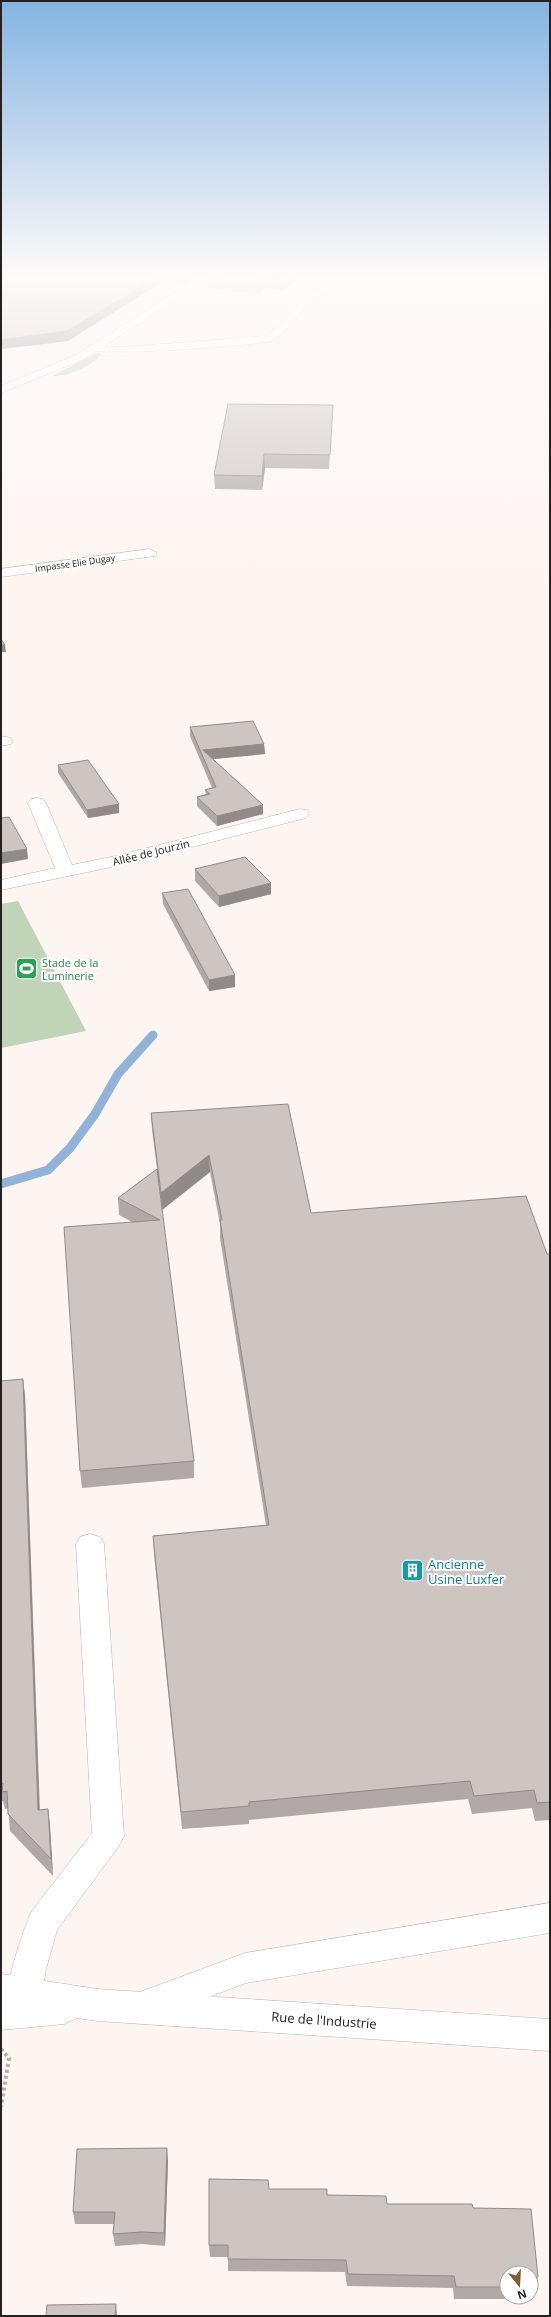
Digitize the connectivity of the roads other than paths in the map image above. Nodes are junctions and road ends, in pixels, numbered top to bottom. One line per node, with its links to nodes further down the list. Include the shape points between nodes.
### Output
1 (11, 386): 2 (main road)
2 (1, 390)
3 (150, 553): 4 (main road, Impasse Elie Dugay)
4 (1, 573)
5 (37, 803): 7 (main road)
6 (300, 814): 7 (main road, Allée de Jourzin)
7 (66, 872): 8 (main road, Allée de Jourzin)
8 (1, 885)
9 (90, 1544): 11 (main road, via 108,1836 43,1923 29,1968)
10 (550, 1918): 12 (main road, via 245,1968)
11 (12, 2003): 12 (main road, Rue de l'Industrie)
12 (142, 2006): 13 (main road, Rue de l'Industrie)
13 (550, 2035)

